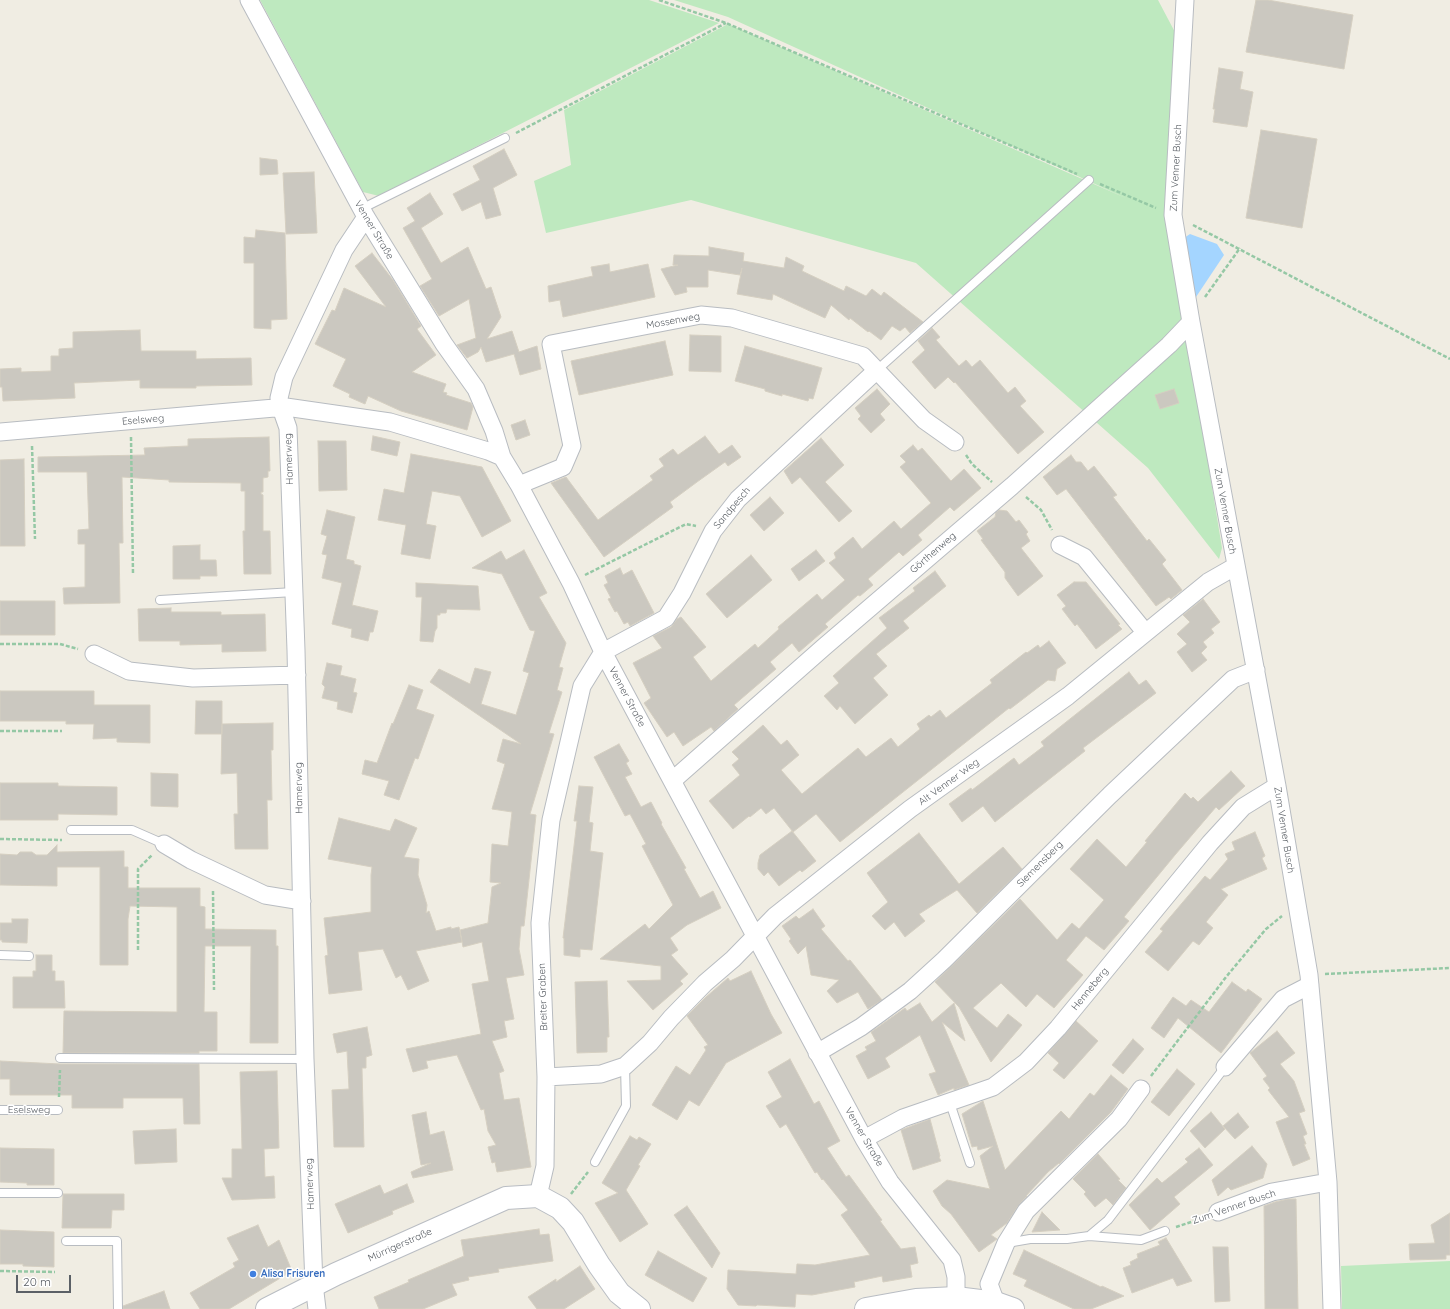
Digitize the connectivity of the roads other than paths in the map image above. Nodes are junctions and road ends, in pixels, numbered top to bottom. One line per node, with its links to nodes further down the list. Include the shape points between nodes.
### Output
1 (249, 0): 5 (street, Venner Straße)
2 (1185, 0): 6 (street, Zum Venner Busch, via 1173,215)
3 (505, 138): 5 (lane)
4 (1089, 180): 7 (lane)
5 (364, 213): 8 (street, Hamerweg, via 284,377 279,398); 11 (street, Venner Straße, via 444,344 476,389 494,430)
6 (1190, 322): 14 (street, Zum Venner Busch); 22 (street, Görthenweg, via 1169,345 1012,486)
7 (877, 370): 10 (street, Mossenweg, via 924,420); 12 (street, Mossenweg, via 863,356 732,318 700,315 550,344 572,446 563,467); 18 (street, Sandpesch, via 738,499 713,531 682,593 666,618)
8 (284, 408): 9 (street, Eselsweg); 11 (street, via 390,422); 15 (street, Hamerweg, via 288,428)
9 (0, 432)
10 (955, 442)
11 (502, 457): 12 (street, Venner Straße)
12 (519, 484): 18 (street, Venner Straße, via 571,583)
13 (1060, 545): 17 (street, via 1084,557)
14 (1236, 566): 17 (street, Alt Venner Weg, via 1208,582); 20 (street, Zum Venner Busch)
15 (294, 592): 16 (lane); 21 (street, Hamerweg)
16 (160, 600)
17 (1145, 632): 27 (street, Alt Venner Weg, via 1068,696 910,809 775,916)
18 (603, 652): 22 (street, Venner Straße); 36 (street, Breiter Graben, via 582,686 551,820 540,923)
19 (94, 654): 21 (street, via 129,671 193,678)
20 (1256, 670): 23 (street, Zum Venner Busch); 31 (street, Siemensberg, via 1233,679 1110,795 910,992 861,1027)
21 (297, 675): 26 (street, Hamerweg)
22 (672, 781): 27 (street, Venner Straße)
23 (1277, 786): 30 (street, Zum Venner Busch); 38 (street, Henneberg, via 1243,807 1210,843 1058,1028 1026,1062 992,1087)
24 (71, 830): 25 (lane, via 132,830)
25 (164, 844): 26 (street, via 265,895)
26 (302, 901): 33 (street, Hamerweg)
27 (755, 935): 31 (street, Venner Straße); 34 (street, via 733,959 705,983 650,1044)
28 (0, 955): 29 (lane)
29 (29, 956)
30 (1309, 980): 35 (street, via 1283,999); 44 (street, Zum Venner Busch)
31 (818, 1052): 41 (street, Venner Straße)
32 (60, 1058): 33 (lane)
33 (305, 1059): 53 (street, Hamerweg)
34 (625, 1066): 36 (street, via 601,1074); 42 (lane, via 626,1106)
35 (1226, 1067): 50 (lane, via 1108,1220)
36 (546, 1077): 47 (street, Breiter Graben, via 545,1166)
37 (1141, 1089): 52 (street, via 1119,1119 1026,1211)
38 (950, 1103): 41 (street, Henneberg, via 903,1118); 43 (lane)
39 (0, 1110): 40 (lane, Eselsweg)
40 (58, 1110)
41 (864, 1139): 54 (street, Venner Straße, via 890,1182 952,1260 956,1277)
42 (596, 1162)
43 (970, 1163)
44 (1328, 1182): 48 (street, Zum Venner Busch, via 1272,1192); 61 (street, Zum Venner Busch)
45 (0, 1193): 46 (lane)
46 (58, 1193)
47 (538, 1196): 53 (street, Mürrigerstraße, via 506,1198); 59 (street, via 560,1208 573,1222 619,1293)
48 (1218, 1212)
49 (1165, 1231): 50 (lane, via 1141,1240)
50 (1089, 1236): 52 (lane)
51 (66, 1241): 56 (lane, via 117,1241)
52 (1006, 1243): 55 (street, via 989,1284)
53 (314, 1284): 57 (street, Mürrigerstraße); 58 (street, Hamerweg)
54 (956, 1298): 55 (street); 60 (street, via 916,1300)
55 (1004, 1306)
56 (118, 1309)
57 (267, 1309)
58 (317, 1309)
59 (639, 1309)
60 (866, 1309)
61 (1332, 1309)

